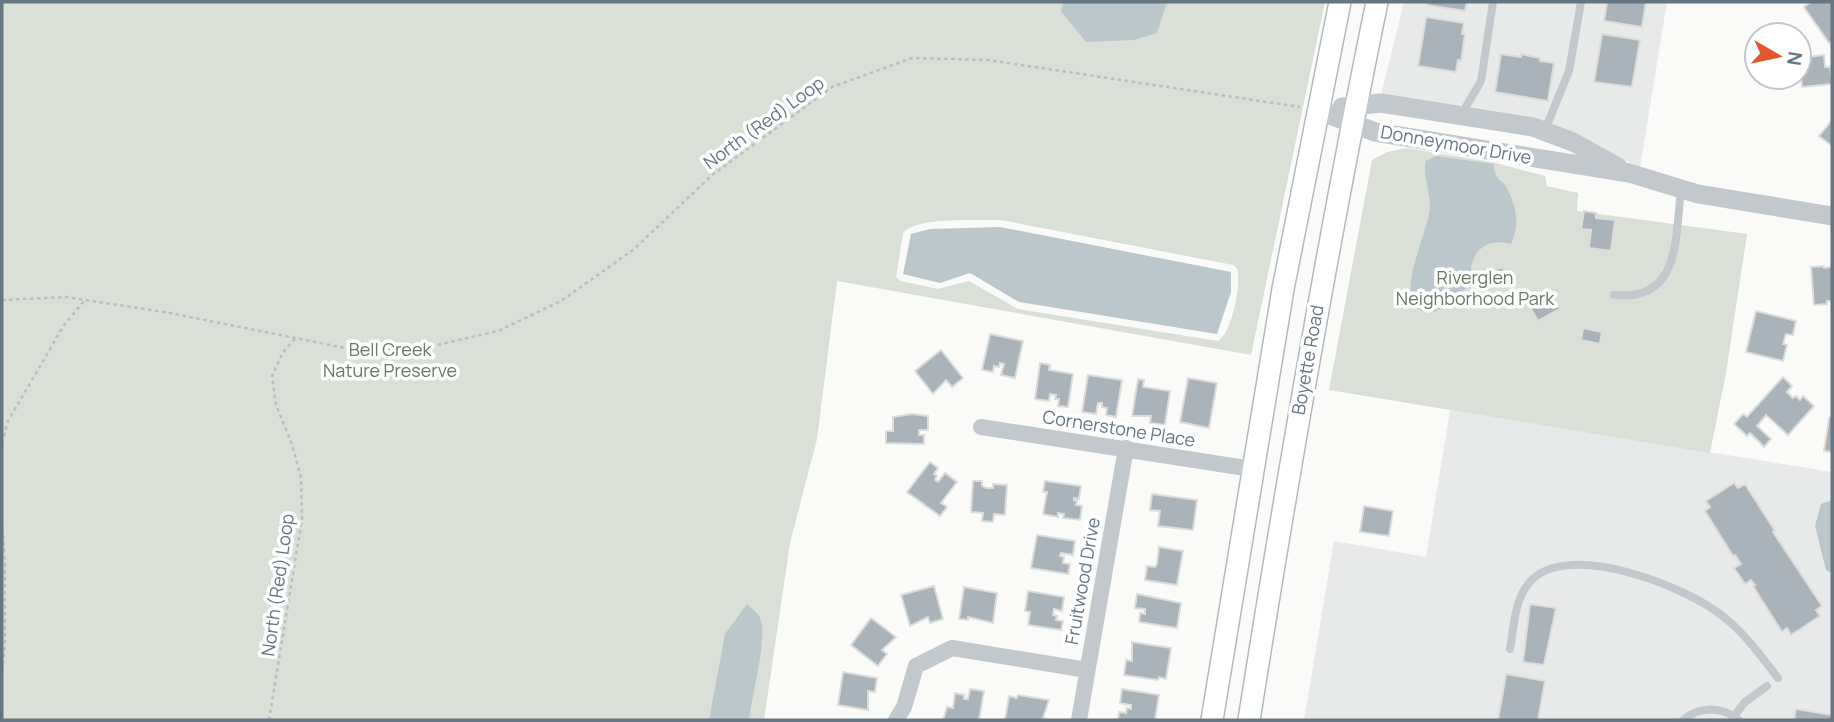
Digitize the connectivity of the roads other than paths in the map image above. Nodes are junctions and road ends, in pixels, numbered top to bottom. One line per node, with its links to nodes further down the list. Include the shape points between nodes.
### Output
1 (1340, 2): 5 (main road, Boyette Road)
2 (1377, 2): 6 (main road, Boyette Road)
3 (1493, 2): 7 (lane, via 1481,81)
4 (1581, 2): 8 (lane, via 1569,71)
5 (1318, 110): 6 (street, Donneymoor Drive); 15 (main road, Boyette Road)
6 (1354, 115): 7 (street, Donneymoor Drive, via 1381,103); 9 (street, Donneymoor Drive, via 1375,132); 24 (main road, Boyette Road, via 1288,470)
7 (1461, 115): 8 (street, Donneymoor Drive)
8 (1545, 131): 9 (street, Donneymoor Drive)
9 (1629, 173): 10 (street, Donneymoor Drive)
10 (1681, 190): 11 (street, Donneymoor Drive); 12 (lane, via 1669,271 1644,293)
11 (1832, 216)
12 (1614, 295)
13 (981, 427): 14 (street, Cornerstone Place)
14 (1126, 448): 15 (street, Cornerstone Place); 17 (street, Fruitwood Drive)
15 (1252, 469): 23 (main road, Boyette Road)
16 (1510, 649): 18 (lane, via 1521,594 1535,577 1549,568 1593,566 1659,583 1708,606 1747,639)
17 (1087, 670): 21 (street, via 952,649 916,666); 22 (street, Fruitwood Drive)
18 (1778, 678)
19 (1767, 686): 20 (lane, via 1745,702)
20 (1736, 718): 25 (lane, via 1701,710)
21 (896, 720)
22 (1079, 720)
23 (1212, 720)
24 (1249, 720)
25 (1683, 720)

